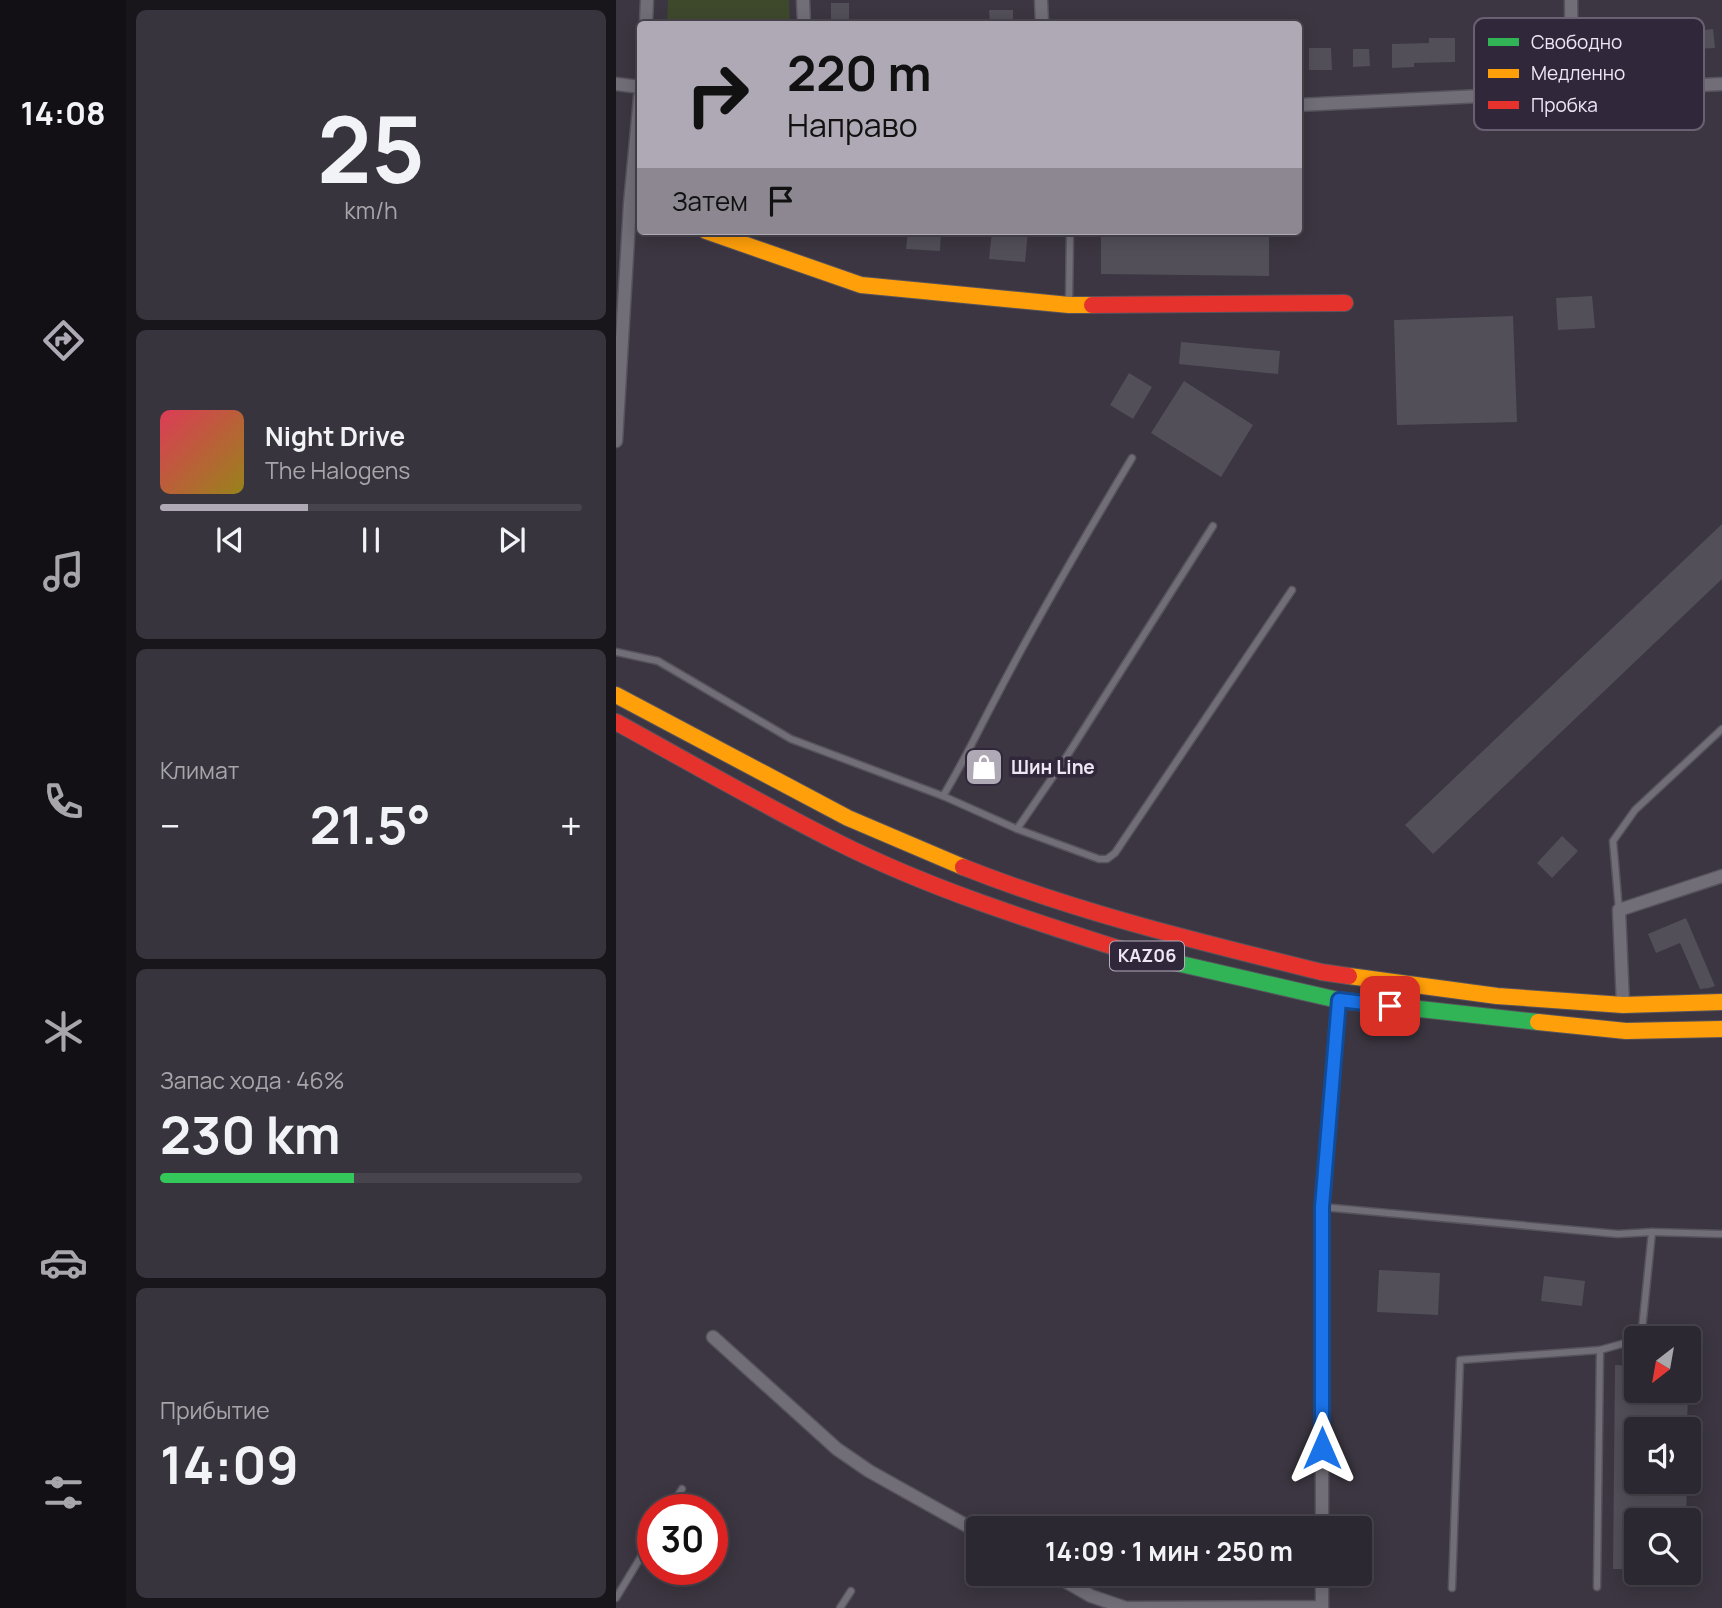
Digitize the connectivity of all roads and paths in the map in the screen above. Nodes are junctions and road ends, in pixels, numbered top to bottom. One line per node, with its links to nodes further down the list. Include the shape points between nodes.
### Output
1 (647, 0): 6 (street)
2 (803, 0): 7 (street)
3 (1041, 0): 8 (street)
4 (1571, 0): 5 (street)
5 (1571, 18)
6 (646, 21)
7 (804, 21)
8 (1042, 21)
9 (616, 84): 12 (street)
10 (1722, 84): 11 (street)
11 (1704, 85)
12 (637, 87)
13 (1474, 95): 14 (street)
14 (1302, 105)
15 (637, 162): 16 (street)
16 (635, 206): 21 (street)
17 (717, 235): 20 (main road, via 861,285)
18 (1070, 235): 20 (lane)
19 (1345, 303): 20 (main road)
20 (1069, 305)
21 (616, 441)
22 (1132, 458): 29 (lane, via 1079,545)
23 (1213, 526): 30 (lane)
24 (1292, 590): 30 (lane, via 1115,853 1099,859)
25 (616, 652): 29 (lane, via 658,661 791,739)
26 (616, 695): 35 (main road, KАZ06, via 848,818 1058,902 1321,972 1496,996)
27 (616, 722): 33 (main road, KАZ06, via 836,842 952,892 1141,955)
28 (1722, 729): 32 (lane, via 1635,810 1613,841)
29 (943, 796): 30 (lane)
30 (1017, 829)
31 (1722, 876): 32 (street)
32 (1619, 910): 35 (street)
33 (1339, 1000): 36 (main road, KАZ06, via 1626,1031); 37 (street)
34 (1722, 1002): 35 (main road, KАZ06)
35 (1623, 1005)
36 (1722, 1029)
37 (1322, 1207): 38 (lane, via 1618,1234); 46 (street)
38 (1652, 1232): 39 (lane); 40 (lane)
39 (1722, 1234)
40 (1640, 1326)
41 (713, 1337): 47 (street, via 837,1448)
42 (1624, 1343): 43 (lane)
43 (1600, 1350): 51 (lane); 52 (lane, via 1460,1360)
44 (682, 1489): 45 (lane)
45 (679, 1494)
46 (1322, 1516)
47 (966, 1525)
48 (637, 1563): 54 (lane)
49 (1074, 1586): 56 (street, via 1126,1608)
50 (1322, 1586): 56 (street)
51 (1597, 1587)
52 (1452, 1588)
53 (851, 1591): 55 (lane)
54 (616, 1598)
55 (841, 1608)
56 (1322, 1608)

